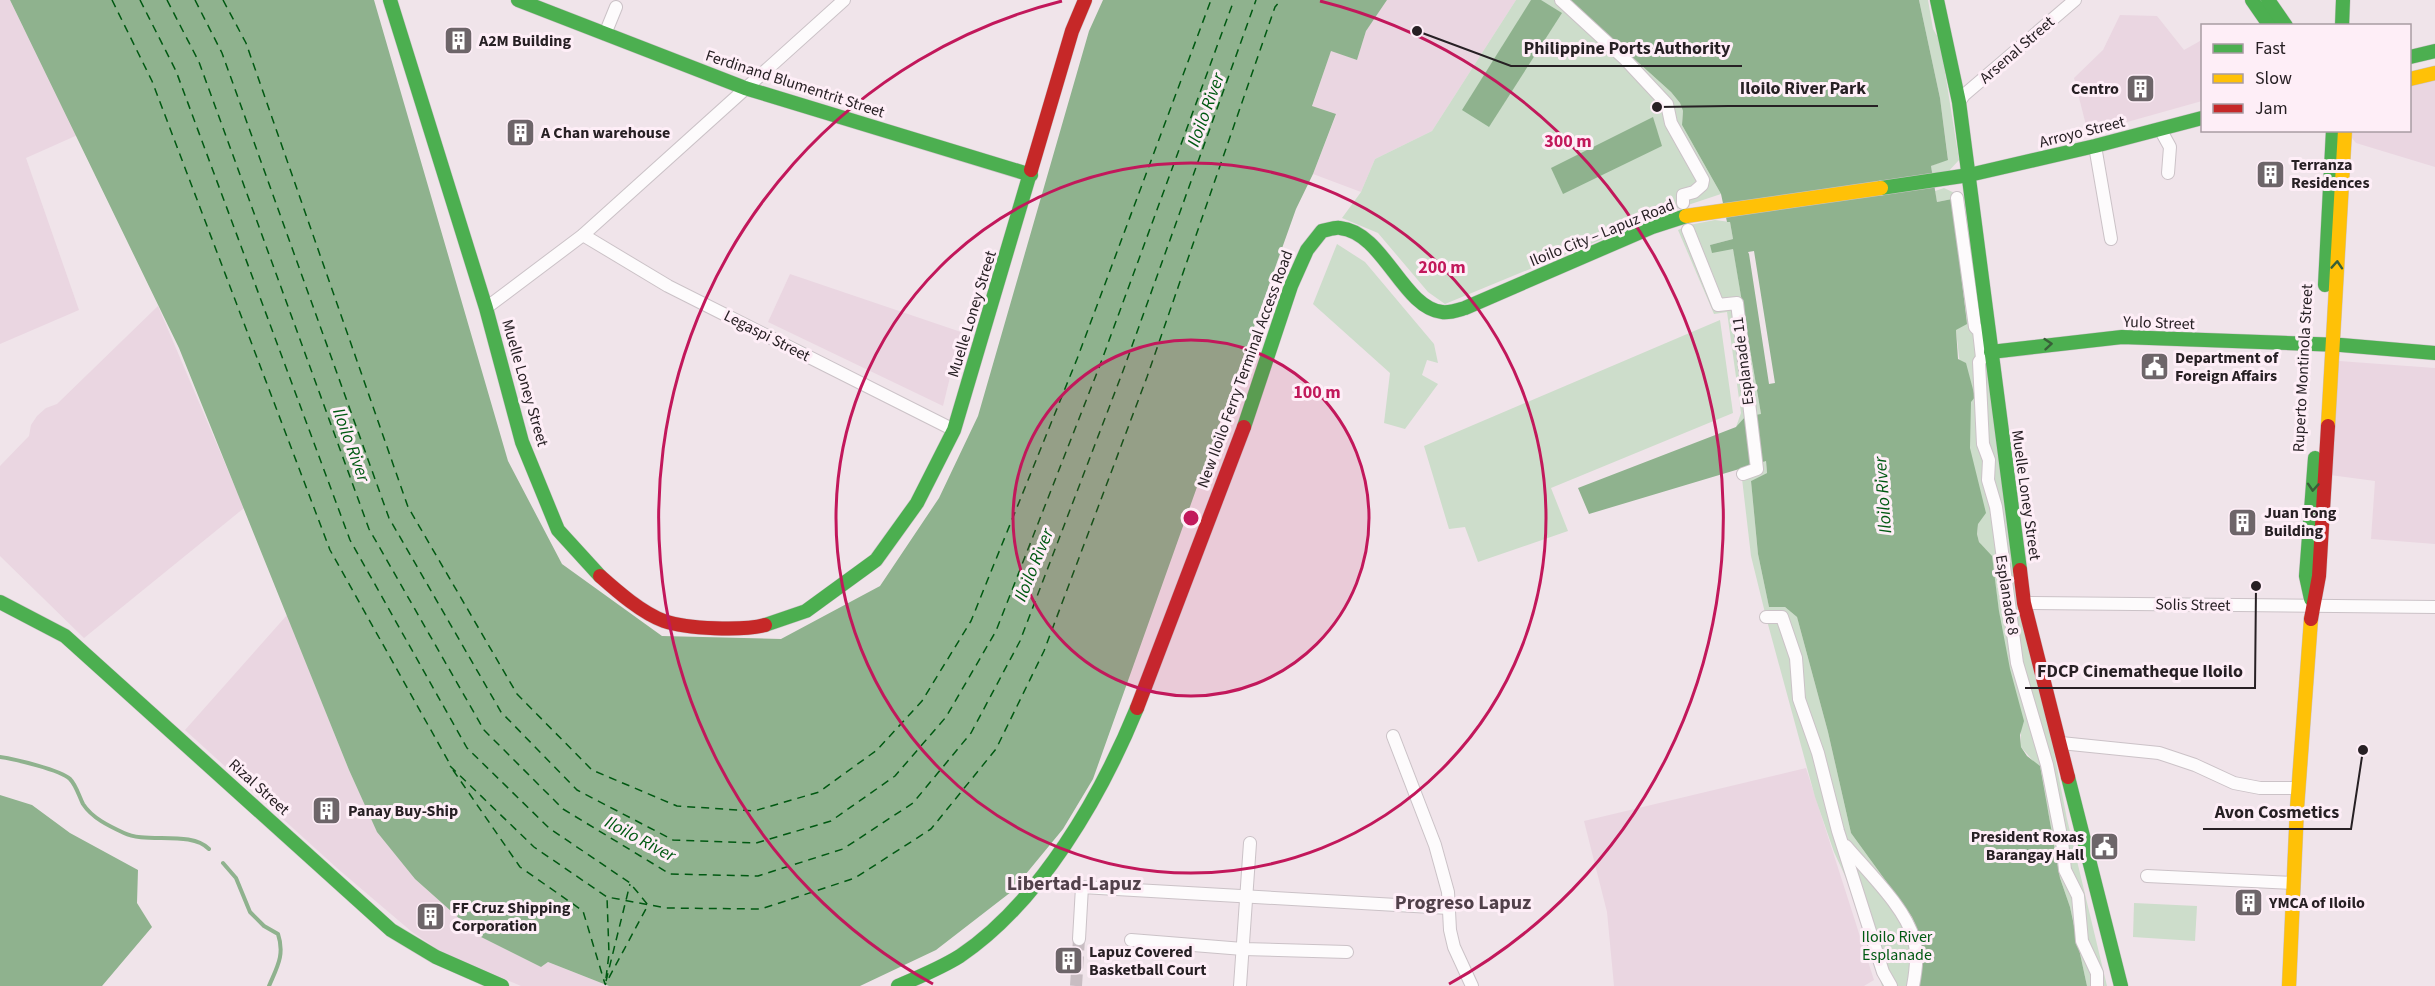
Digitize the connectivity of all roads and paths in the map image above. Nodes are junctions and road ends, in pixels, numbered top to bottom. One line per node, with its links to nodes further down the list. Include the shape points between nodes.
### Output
1 (390, 0): 36 (main road, Muelle Loney Street)
2 (518, 0): 15 (main road, Ferdinand Blumentrit Street)
3 (844, 0): 20 (street)
4 (1085, 0): 28 (main road, Muelle Loney Street, via 1072,31)
5 (1561, 0): 31 (street, via 1624,58 1667,105 1671,123 1703,180 1699,189 1683,195)
6 (1937, 0): 21 (main road, Muelle Loney Street)
7 (2075, 0): 21 (street, Arsenal Street)
8 (2252, 0): 12 (main road)
9 (2268, 0): 13 (main road)
10 (2343, 0): 14 (main road)
11 (616, 7): 15 (street)
12 (2269, 24)
13 (2285, 24)
14 (2342, 24)
15 (605, 34): 20 (main road, Ferdinand Blumentrit Street)
16 (2435, 51): 17 (main road)
17 (2411, 57)
18 (2435, 73): 19 (main road)
19 (2411, 79)
20 (745, 88): 28 (main road, Ferdinand Blumentrit Street); 34 (street)
21 (1959, 102): 29 (main road, Muelle Loney Street)
22 (2201, 118): 23 (main road, Arroyo Street)
23 (2160, 129): 26 (main road, Arroyo Street); 27 (street, via 2170,147)
24 (2333, 132): 37 (main road, Ruperto Montinola Street)
25 (2345, 132): 37 (main road, one-way to 25)
26 (2095, 146): 29 (main road, Arroyo Street); 35 (street)
27 (2168, 173)
28 (1031, 175): 40 (main road, Muelle Loney Street)
29 (1970, 175): 33 (main road, Iloilo City – Lapuz Road, via 1682,217 1450,312 1438,312 1418,299 1358,234 1344,229); 38 (main road, Muelle Loney Street)
30 (1957, 198): 66 (street, Esplanade 8, via 1982,358 1979,362 1983,444 1989,460 1988,480 1996,507 2017,663 2047,765 2065,870 2078,896 2082,941 2095,968)
31 (1683, 203)
32 (1688, 230): 41 (street, Esplanade 11, via 1718,306 1737,303 1757,469)
33 (1320, 231): 61 (main road, New Iloilo Ferry Terminal Access Road, via 1300,266 1157,660 1104,782 1075,831 1011,912 968,950)
34 (583, 235): 36 (street); 40 (street, Legaspi Street, via 668,286)
35 (2111, 238)
36 (486, 308): 40 (main road, Muelle Loney Street, via 522,442 558,530 623,597 664,621 710,628 762,626 806,611 876,560 917,503)
37 (2327, 344): 38 (main road, Yulo Street, one-way to 37, via 2122,338); 39 (main road, Yulo Street); 44 (main road, Ruperto Montinola Street, via 2306,576)
38 (1990, 352): 43 (main road, Muelle Loney Street)
39 (2435, 353)
40 (954, 430)
41 (1743, 474)
42 (0, 602): 60 (main road, Rizal Street, via 65,636 376,919 437,958)
43 (2024, 603): 44 (street, Solis Street); 48 (main road, Muelle Loney Street)
44 (2312, 606): 45 (street, Solis Street); 49 (main road, Ruperto Montinola Street)
45 (2435, 608)
46 (1766, 617): 50 (street, via 1782,616 1796,658 1799,699)
47 (1393, 736): 55 (street, via 1435,845)
48 (2061, 743): 49 (street, via 2159,753 2234,783); 67 (main road, Muelle Loney Street)
49 (2298, 788): 53 (main road, Ruperto Montinola Street)
50 (1842, 842): 64 (street, via 1883,972); 65 (street, via 1909,926 1917,952)
51 (1250, 843): 54 (street)
52 (2147, 876): 53 (street)
53 (2293, 883): 68 (main road, Ruperto Montinola Street)
54 (1247, 897): 55 (street); 56 (street, via 1082,887); 58 (street)
55 (1449, 908): 63 (street, via 1454,947)
56 (1079, 939)
57 (1131, 940): 58 (street)
58 (1243, 949): 59 (street); 62 (street)
59 (1347, 952)
60 (502, 986)
61 (898, 986)
62 (1240, 986)
63 (1472, 986)
64 (1892, 986)
65 (1913, 986)
66 (2097, 986)
67 (2121, 986)
68 (2289, 986)

